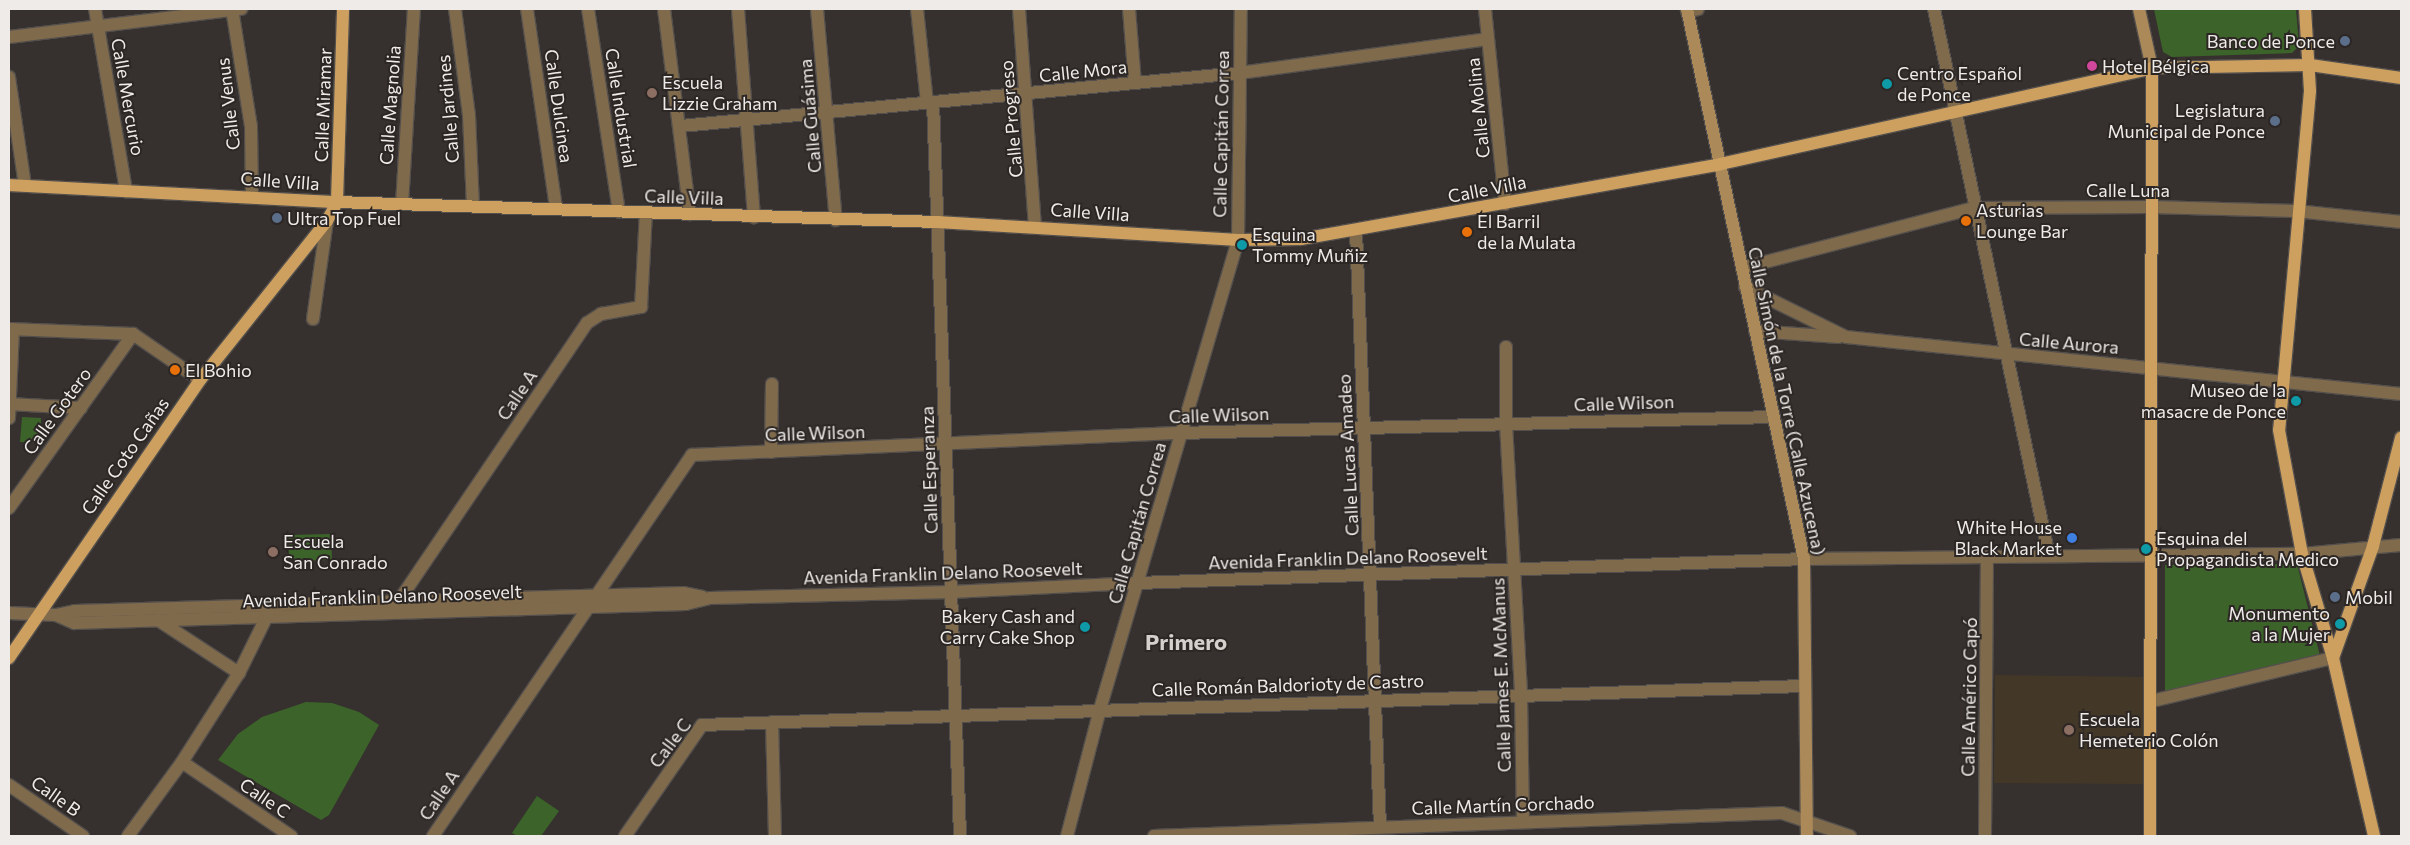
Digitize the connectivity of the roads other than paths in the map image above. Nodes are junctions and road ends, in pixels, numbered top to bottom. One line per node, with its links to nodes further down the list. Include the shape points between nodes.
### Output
1 (96, 9): 21 (street, Calle Mercurio)
2 (232, 9): 3 (street); 21 (street); 40 (street, Calle Venus, via 251,126)
3 (240, 9)
4 (343, 9): 41 (main road, Calle Miramar)
5 (414, 9): 42 (street, Calle Magnolia)
6 (455, 9): 44 (street, Calle Jardines, via 469,115)
7 (527, 9): 47 (street, Calle Dulcinea)
8 (588, 9): 49 (street, Calle Industrial)
9 (664, 9): 35 (street)
10 (738, 9): 34 (street)
11 (817, 9): 33 (street, Calle Guásima)
12 (917, 9): 31 (street, Calle Esperanza)
13 (1019, 9): 30 (street, Calle Progreso)
14 (1129, 9): 29 (street)
15 (1241, 9): 26 (street, Calle Capitán Correa)
16 (1484, 9): 23 (street, Calle Molina)
17 (1691, 9): 36 (street, Calle Simón de la Torre (Calle Azucena))
18 (1934, 9): 32 (street)
19 (2139, 9): 25 (street)
20 (2305, 9): 24 (main road)
21 (98, 24): 22 (street); 39 (street, Calle Mercurio)
22 (9, 37)
23 (1488, 39): 26 (street, Calle Mora); 43 (street, Calle Molina)
24 (2310, 65): 25 (main road, Calle Villa); 28 (main road, Calle Villa); 48 (main road)
25 (2152, 68): 32 (main road, Calle Villa); 45 (main road)
26 (1240, 73): 29 (street, Calle Mora); 59 (street, Calle Capitán Correa)
27 (9, 78): 38 (street)
28 (2401, 78)
29 (1135, 83): 30 (street, Calle Mora)
30 (1026, 94): 31 (street, Calle Mora); 57 (street, Calle Progreso)
31 (930, 102): 33 (street, Calle Mora); 55 (street, Calle Esperanza)
32 (1954, 111): 36 (main road, Calle Villa); 46 (street)
33 (828, 113): 34 (street, Calle Mora); 53 (street, Calle Guásima)
34 (748, 119): 35 (street, Calle Mora); 52 (street)
35 (681, 126): 51 (street)
36 (1720, 164): 43 (main road, Calle Villa); 60 (street, Calle Simón de la Torre (Calle Azucena))
37 (9, 185): 38 (main road, Calle Villa)
38 (25, 186): 39 (main road, Calle Villa)
39 (126, 191): 40 (main road, Calle Villa)
40 (252, 196): 41 (main road, Calle Villa)
41 (337, 202): 42 (main road, Calle Villa); 54 (main road, Calle Coto Cañas)
42 (402, 204): 44 (main road, Calle Villa)
43 (1505, 204): 58 (main road, Calle Villa)
44 (473, 206): 47 (main road, Calle Villa)
45 (2151, 207): 46 (street, Calle Luna); 48 (street, Calle Luna); 69 (main road)
46 (1974, 208): 60 (street, Calle Luna); 68 (street)
47 (556, 209): 49 (main road, Calle Villa)
48 (2296, 211): 56 (street, Calle Luna); 71 (main road)
49 (619, 212): 50 (main road, Calle Villa)
50 (646, 213): 51 (main road, Calle Villa); 97 (street, Calle A, via 641,307 601,314 586,324)
51 (690, 214): 52 (main road, Calle Villa)
52 (754, 216): 53 (main road, Calle Villa)
53 (836, 220): 55 (main road, Calle Villa)
54 (327, 222): 62 (street); 70 (main road, Calle Coto Cañas)
55 (937, 222): 57 (main road, Calle Villa); 82 (street, Calle Esperanza)
56 (2401, 222)
57 (1036, 226): 59 (main road, Calle Villa)
58 (1356, 232): 59 (main road, Calle Villa, via 1301,239); 79 (street, Calle Lucas Amadeo)
59 (1238, 240): 80 (street, Calle Capitán Correa)
60 (1742, 268): 61 (street, Calle Simón de la Torre (Calle Azucena))
61 (1746, 287): 64 (street, Calle Simón de la Torre (Calle Azucena)); 66 (street, Calle Aurora)
62 (313, 319)
63 (11, 329): 65 (street); 74 (street)
64 (1755, 331): 66 (street); 76 (street, Calle Simón de la Torre (Calle Azucena))
65 (133, 334): 70 (street); 75 (street, Calle Gotero)
66 (1846, 337): 68 (street, Calle Aurora)
67 (1506, 347): 78 (street, Calle James E. McManus)
68 (2008, 355): 69 (street, Calle Aurora); 89 (street)
69 (2149, 368): 71 (street, Calle Aurora); 90 (main road)
70 (200, 380): 102 (main road, Calle Coto Cañas)
71 (2281, 383): 73 (street, Calle Aurora); 88 (main road, via 2279,430)
72 (772, 384): 83 (street)
73 (2401, 394)
74 (9, 404): 75 (street); 77 (street)
75 (81, 408): 85 (street, Calle Gotero)
76 (1774, 417): 78 (street, Calle Wilson); 92 (street, Calle Simón de la Torre (Calle Azucena))
77 (9, 418)
78 (1506, 424): 79 (street, Calle Wilson); 93 (street, Calle James E. McManus)
79 (1364, 428): 80 (street, Calle Wilson); 94 (street, Calle Lucas Amadeo)
80 (1181, 433): 82 (street, Calle Wilson); 95 (street, Calle Capitán Correa)
81 (2401, 438): 87 (main road)
82 (946, 446): 83 (street, Calle Wilson); 96 (street, Calle Esperanza)
83 (771, 452): 84 (street, Calle Wilson, via 692,455)
84 (677, 476): 98 (street, Calle A)
85 (9, 508)
86 (2401, 545): 87 (street, Avenida Franklin Delano Roosevelt)
87 (2373, 546): 88 (street, Avenida Franklin Delano Roosevelt); 106 (main road)
88 (2302, 554): 90 (street, Avenida Franklin Delano Roosevelt); 106 (main road)
89 (2049, 556): 90 (street, Avenida Franklin Delano Roosevelt); 91 (street, Avenida Franklin Delano Roosevelt)
90 (2152, 556): 111 (main road)
91 (1987, 557): 92 (street, Avenida Franklin Delano Roosevelt); 131 (street, Calle Américo Capó)
92 (1804, 559): 93 (street, Avenida Franklin Delano Roosevelt); 108 (street, Calle Simón de la Torre (Calle Azucena))
93 (1515, 570): 94 (street, Avenida Franklin Delano Roosevelt); 109 (street, Calle James E. McManus)
94 (1371, 574): 95 (street, Avenida Franklin Delano Roosevelt); 110 (street, Calle Lucas Amadeo)
95 (1138, 583): 96 (street, Avenida Franklin Delano Roosevelt); 112 (street, Calle Capitán Correa)
96 (952, 592): 98 (street, Avenida Franklin Delano Roosevelt, via 710,598 684,593); 113 (street, Calle Esperanza)
97 (398, 601): 98 (street, Avenida Franklin Delano Roosevelt); 99 (street, Avenida Franklin Delano Roosevelt); 101 (street, Calle A)
98 (592, 601): 101 (street, Avenida Franklin Delano Roosevelt); 123 (street, Calle A)
99 (269, 611): 101 (street, Avenida Franklin Delano Roosevelt); 103 (street, Avenida Franklin Delano Roosevelt, via 75,611); 104 (street, Avenida Franklin Delano Roosevelt); 107 (street)
100 (9, 613): 102 (street, Avenida Franklin Delano Roosevelt)
101 (391, 613)
102 (37, 614): 103 (street, Avenida Franklin Delano Roosevelt); 105 (main road, Calle Coto Cañas)
103 (56, 615): 104 (street, Avenida Franklin Delano Roosevelt, via 74,623)
104 (158, 620): 107 (street)
105 (9, 658)
106 (2332, 658): 111 (street); 133 (main road)
107 (238, 673): 115 (street)
108 (1805, 686): 109 (street, Calle Román Baldorioty de Castro); 117 (street, Calle Simón de la Torre (Calle Azucena))
109 (1521, 695): 110 (street, Calle Román Baldorioty de Castro); 119 (street, Calle James E. McManus)
110 (1375, 700): 112 (street, Calle Román Baldorioty de Castro); 118 (street, Calle Lucas Amadeo)
111 (2152, 701): 132 (main road)
112 (1100, 708): 113 (street, Calle Román Baldorioty de Castro); 127 (street, Calle Capitán Correa)
113 (955, 716): 114 (street, Calle Román Baldorioty de Castro); 126 (street, Calle Esperanza)
114 (772, 722): 124 (street, Calle C, via 702,725); 125 (street)
115 (182, 762): 121 (street); 122 (street, Calle C)
116 (9, 785): 120 (street, Calle B)
117 (1807, 820): 119 (street, Calle Martín Corchado, via 1782,813); 129 (street, Calle Simón de la Torre (Calle Azucena)); 130 (street, Calle Martín Corchado)
118 (1380, 827): 119 (street, Calle Martín Corchado); 128 (street, Calle Martín Corchado)
119 (1523, 827)
120 (83, 836)
121 (128, 836)
122 (291, 836)
123 (433, 836)
124 (625, 836)
125 (775, 836)
126 (960, 836)
127 (1067, 836)
128 (1154, 836)
129 (1807, 836)
130 (1850, 836)
131 (1985, 836)
132 (2150, 836)
133 (2374, 836)

